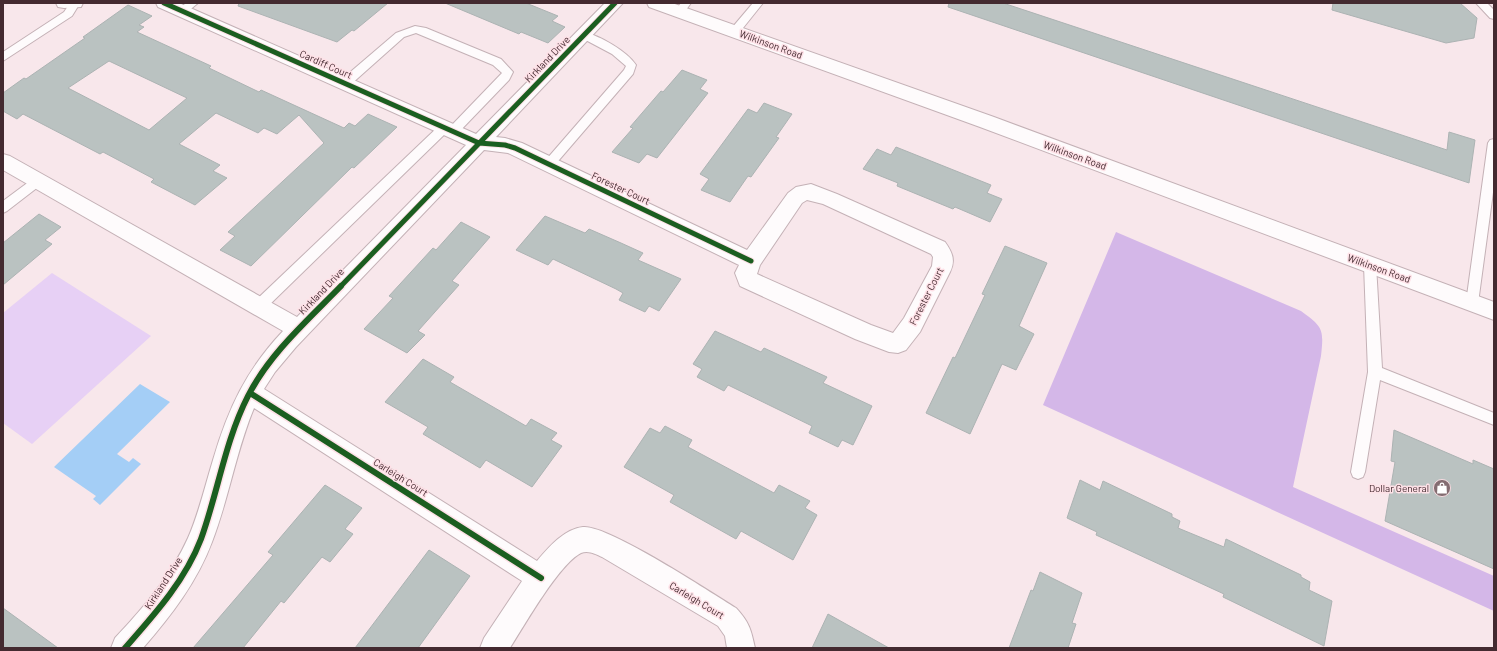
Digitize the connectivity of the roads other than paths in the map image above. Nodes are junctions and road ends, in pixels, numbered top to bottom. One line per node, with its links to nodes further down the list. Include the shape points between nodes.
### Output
1 (64, 3): 2 (street)
2 (75, 3): 13 (lane, via 68,14)
3 (164, 3): 8 (street, Cardiff Court)
4 (615, 3): 12 (street, Kirkland Drive)
5 (655, 3): 9 (street, Wilkinson Road)
6 (758, 3): 11 (lane)
7 (1481, 3): 10 (lane)
8 (188, 7): 14 (street, Cardiff Court)
9 (682, 7): 11 (street, Wilkinson Road)
10 (1494, 16)
11 (735, 31): 23 (street, Wilkinson Road)
12 (584, 35): 16 (street, Kirkland Drive); 19 (lane, via 627,59 631,65 629,71)
13 (3, 57)
14 (345, 83): 15 (street, Cardiff Court); 15 (lane, via 400,34 415,29 504,67 508,72 506,78)
15 (449, 129): 16 (street, Cardiff Court); 25 (lane)
16 (479, 143): 19 (street, Forester Court, via 510,147); 27 (street, Kirkland Drive)
17 (1494, 143): 24 (lane)
18 (3, 161): 20 (street)
19 (549, 164): 22 (street, Forester Court)
20 (38, 181): 21 (lane); 25 (street)
21 (3, 208)
22 (751, 261): 22 (street, Forester Court, via 795,198 804,192 812,192 938,248 943,266 912,326 898,342 889,342 748,280 746,273)
23 (1370, 265): 24 (street, Wilkinson Road); 28 (lane)
24 (1472, 303): 26 (street, Wilkinson Road)
25 (259, 306): 27 (street)
26 (1494, 312)
27 (299, 329): 29 (street, Kirkland Drive, via 268,362)
28 (1375, 372): 30 (lane); 31 (lane)
29 (250, 393): 32 (street, Carleigh Court); 33 (street, Kirkland Drive, via 241,413 199,542 178,581 157,612)
30 (1494, 419)
31 (1358, 472)
32 (541, 578): 34 (street, Carleigh Court); 35 (street, Carleigh Court, via 555,559 574,542 591,539 611,548 727,617 738,630)
33 (126, 648)
34 (494, 648)
35 (741, 648)

